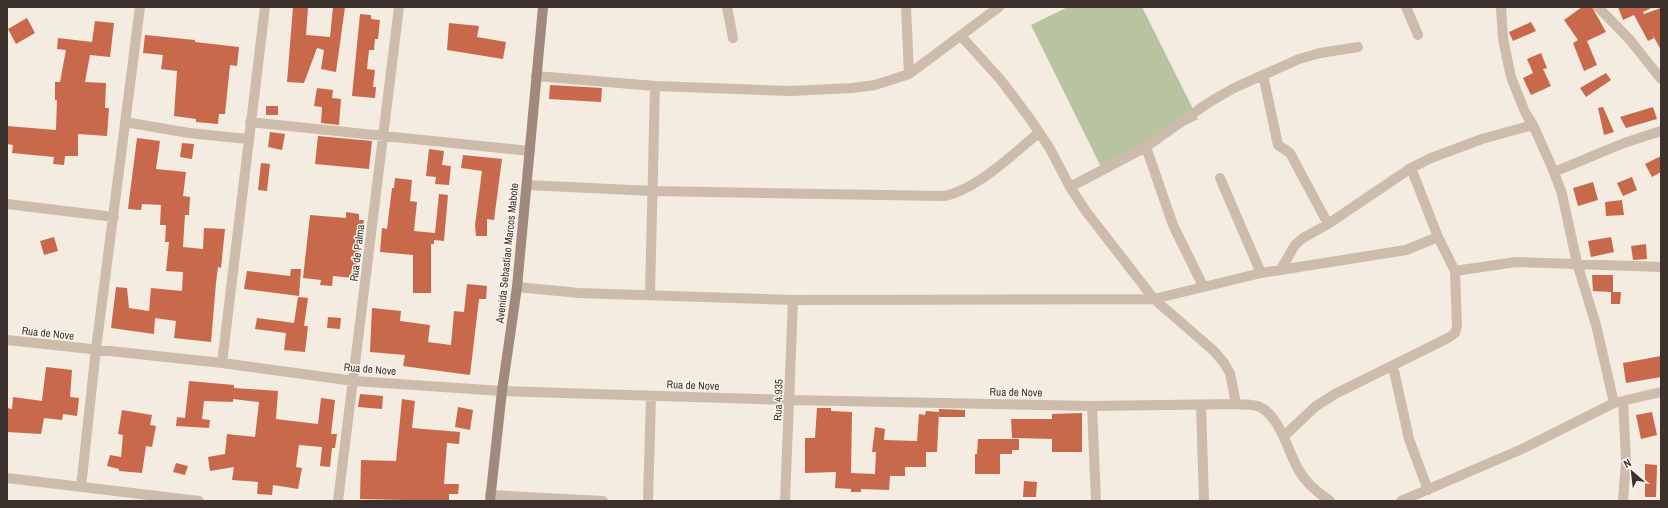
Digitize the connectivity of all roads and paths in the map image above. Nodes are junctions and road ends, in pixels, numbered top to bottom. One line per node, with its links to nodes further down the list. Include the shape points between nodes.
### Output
1 (140, 7): 20 (street)
2 (265, 7): 21 (street)
3 (399, 7): 25 (street, Rua de Palma)
4 (543, 7): 17 (main road, Avenida Sebastiao Marcos Mabote)
5 (727, 7): 13 (street)
6 (906, 7): 15 (street)
7 (999, 7): 12 (street)
8 (1406, 7): 11 (street)
9 (1501, 7): 22 (street, via 1507,61 1523,106)
10 (1598, 7): 18 (street, via 1630,40)
11 (1418, 35)
12 (961, 36): 15 (street); 24 (street, via 1000,79)
13 (733, 38)
14 (1358, 47): 16 (street, via 1299,59)
15 (909, 74): 19 (street, via 875,85 791,91)
16 (1263, 75): 27 (street, via 1208,103); 37 (street, via 1278,145 1290,153)
17 (536, 76): 19 (street); 28 (main road, Avenida Sebastiao Marcos Mabote)
18 (1661, 79)
19 (655, 86): 34 (street)
20 (125, 122): 26 (street, via 189,133); 36 (street)
21 (250, 122): 25 (street); 26 (street)
22 (1533, 125): 29 (street, via 1482,139); 30 (street)
23 (1661, 131): 30 (street, via 1624,143)
24 (1039, 132): 33 (street); 34 (street, via 972,186 957,194 944,196)
25 (383, 137): 28 (street); 53 (street, Rua de Palma)
26 (248, 139): 51 (street)
27 (1146, 147): 33 (street); 44 (street, via 1173,225)
28 (530, 152): 32 (main road, Avenida Sebastiao Marcos Mabote)
29 (1410, 168): 37 (street); 38 (street)
30 (1554, 172): 39 (street, via 1565,207)
31 (1220, 178): 43 (street)
32 (527, 185): 34 (street); 45 (main road, Avenida Sebastiao Marcos Mabote)
33 (1070, 187): 47 (street)
34 (652, 191): 46 (street)
35 (7, 204): 36 (street)
36 (114, 217): 50 (street)
37 (1328, 224): 41 (street, via 1295,245)
38 (1438, 237): 41 (street, via 1406,250); 42 (street)
39 (1577, 263): 40 (street, via 1595,266); 42 (street, via 1516,262); 58 (street)
40 (1661, 267)
41 (1281, 269): 43 (street)
42 (1456, 271): 52 (street, via 1455,332)
43 (1261, 273): 44 (street)
44 (1203, 286): 47 (street)
45 (517, 287): 46 (street, via 579,293); 54 (main road, Avenida Sebastiao Marcos Mabote)
46 (650, 294): 48 (street)
47 (1154, 299): 48 (street); 59 (street, via 1214,351 1224,363 1230,373)
48 (794, 300): 57 (street, Rua 4.935)
49 (7, 340): 50 (street, Rua de Nove)
50 (96, 350): 51 (street, Rua de Nove); 64 (street)
51 (222, 363): 53 (street, Rua de Nove)
52 (1393, 366): 62 (street, via 1316,406); 65 (street, via 1409,439)
53 (354, 381): 54 (street, Rua de Nove); 68 (street, Rua de Palma)
54 (502, 391): 56 (street, Rua de Nove); 66 (main road, Avenida Sebastiao Marcos Mabote)
55 (1661, 392): 58 (street)
56 (651, 396): 57 (street, Rua de Nove); 70 (street)
57 (790, 400): 61 (street, Rua de Nove); 71 (street, Rua 4.935)
58 (1619, 402): 65 (street, via 1522,449); 76 (street, via 1626,461)
59 (1236, 404): 60 (street, Rua de Nove); 62 (street, Rua de Nove, via 1259,406 1268,413)
60 (1201, 405): 61 (street, Rua de Nove); 73 (street)
61 (1092, 406): 72 (street)
62 (1284, 436): 74 (street, Rua de Nove, via 1303,476)
63 (7, 478): 64 (street)
64 (81, 487): 67 (street)
65 (1428, 490): 75 (street)
66 (490, 498): 69 (street)
67 (199, 501)
68 (338, 501)
69 (603, 501)
70 (648, 501)
71 (785, 501)
72 (1096, 501)
73 (1204, 501)
74 (1330, 501)
75 (1401, 501)
76 (1623, 501)

